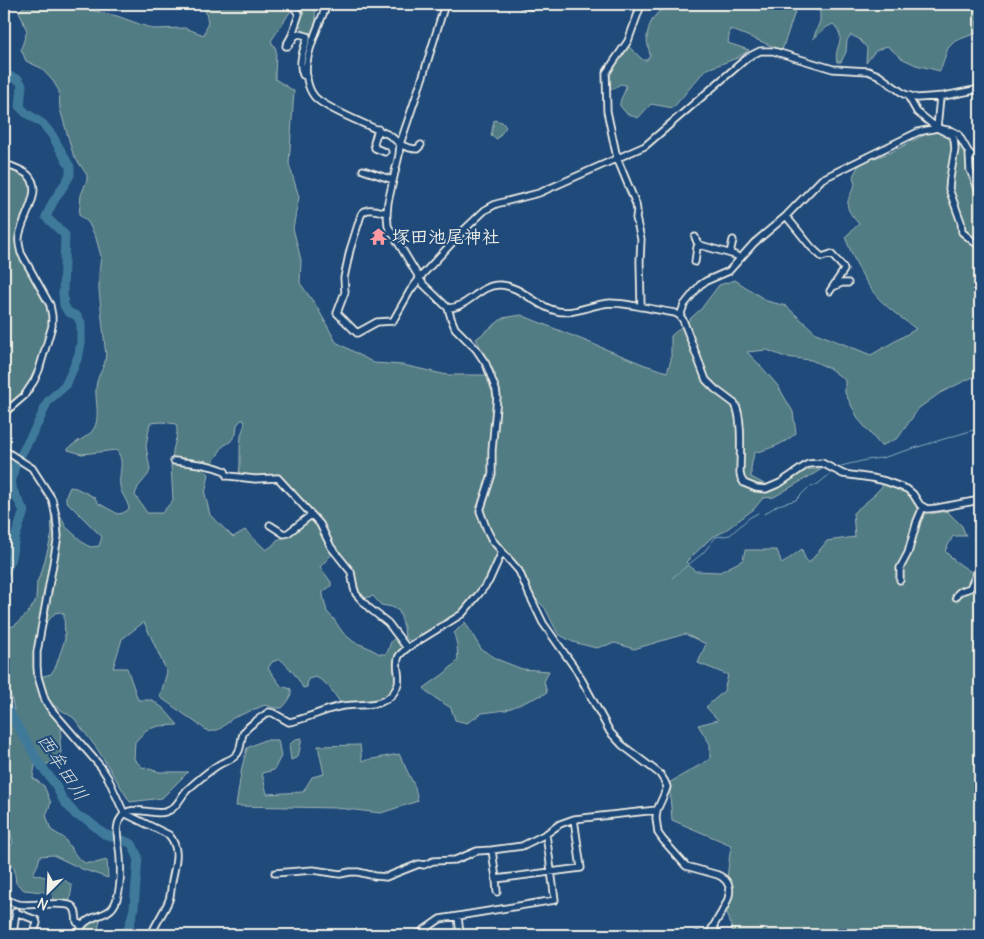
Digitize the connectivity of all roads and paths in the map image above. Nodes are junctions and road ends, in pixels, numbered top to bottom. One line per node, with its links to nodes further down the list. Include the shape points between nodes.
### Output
1 (291, 4): 7 (street, via 299,14 286,46 299,34 307,36 301,57 302,73)
2 (327, 4): 7 (street, via 308,55)
3 (445, 4): 13 (street)
4 (522, 4): 6 (street)
5 (640, 5): 17 (street, via 628,41 606,73 608,111)
6 (530, 6)
7 (307, 76): 12 (street, via 314,96 320,101)
8 (980, 89): 10 (street)
9 (908, 96): 10 (street); 11 (street, via 918,112); 17 (street, via 872,72 833,69 780,52 760,51 649,143)
10 (940, 97): 11 (street)
11 (938, 128): 16 (street, via 958,134); 24 (street, via 918,132 822,179); 28 (street, via 954,139 949,189 962,232)
12 (378, 129): 13 (street); 15 (street, via 375,148)
13 (400, 144): 14 (street, via 414,149); 21 (street)
14 (421, 145)
15 (385, 152)
16 (969, 153): 18 (street); 22 (street, via 970,170)
17 (617, 158): 32 (street, via 539,194 490,207 464,230); 35 (street, via 636,204 641,238)
18 (980, 161)
19 (4, 162): 37 (street, via 31,179 34,193 19,237 20,246 45,294 52,316 52,326 34,381 24,396)
20 (363, 170): 21 (street)
21 (393, 180): 23 (street)
22 (980, 193)
23 (387, 213): 32 (street, via 390,231); 32 (street, via 367,210 360,215 344,278 345,292 337,313 357,333 377,322 393,321)
24 (786, 216): 30 (street); 33 (street, via 822,257 831,254 843,267 832,289)
25 (695, 237): 27 (street)
26 (733, 240): 29 (street)
27 (700, 245): 29 (street); 31 (street)
28 (980, 245)
29 (730, 253): 30 (street)
30 (740, 258): 36 (street, via 729,271 700,285 684,304)
31 (695, 262)
32 (420, 279): 34 (street)
33 (848, 283)
34 (448, 308): 35 (street, via 498,285 514,288 544,307 560,312 609,303); 44 (street, via 455,328 486,364 496,390 492,474 480,512 492,540)
35 (641, 308): 36 (street)
36 (680, 316): 41 (street, via 706,380 737,408 740,474 744,483 766,489 780,484 808,464 822,463 850,476 885,481 907,490)
37 (4, 413)
38 (4, 450): 50 (street, via 32,468 52,499 56,516 58,536 37,652 42,693 50,708 101,767)
39 (174, 461): 42 (street, via 217,468 225,471 227,476 278,478)
40 (980, 500): 41 (street, via 931,509)
41 (923, 507): 46 (street, via 900,568)
42 (311, 515): 43 (street, via 284,534); 48 (street, via 350,572 356,594 388,623)
43 (270, 525)
44 (502, 552): 48 (street, via 489,581 462,614); 49 (street, via 519,571 543,623 577,671 610,732 660,774 665,782 667,787)
45 (980, 567): 47 (street, via 970,588 960,591)
46 (900, 580)
47 (956, 597)
48 (408, 648): 50 (street, via 398,658 399,683 387,700 338,707 289,722 269,712 246,729 235,757 206,774 170,811 160,814)
49 (658, 810): 51 (street); 63 (street, via 658,833 681,862 728,882 729,896)
50 (124, 813): 62 (street, via 117,825 120,882 114,906); 67 (street, via 169,836 176,848 169,900)
51 (574, 819): 52 (street); 54 (street, via 581,868)
52 (546, 834): 53 (street, via 522,846); 54 (street)
53 (492, 850): 55 (street, via 477,850 455,860 418,864 386,877 313,870); 56 (street)
54 (551, 872): 56 (street); 61 (street, via 555,900)
55 (275, 873)
56 (496, 879): 57 (street)
57 (497, 892)
58 (4, 898): 59 (street)
59 (19, 904): 60 (street); 62 (street, via 70,905)
60 (15, 912): 64 (street); 65 (street, via 36,920)
61 (458, 916): 68 (street, via 440,919); 69 (street)
62 (82, 926): 66 (street)
63 (714, 927): 70 (street); 71 (street)
64 (13, 935)
65 (34, 935)
66 (78, 935)
67 (151, 935)
68 (417, 935)
69 (460, 935)
70 (709, 935)
71 (717, 935)

